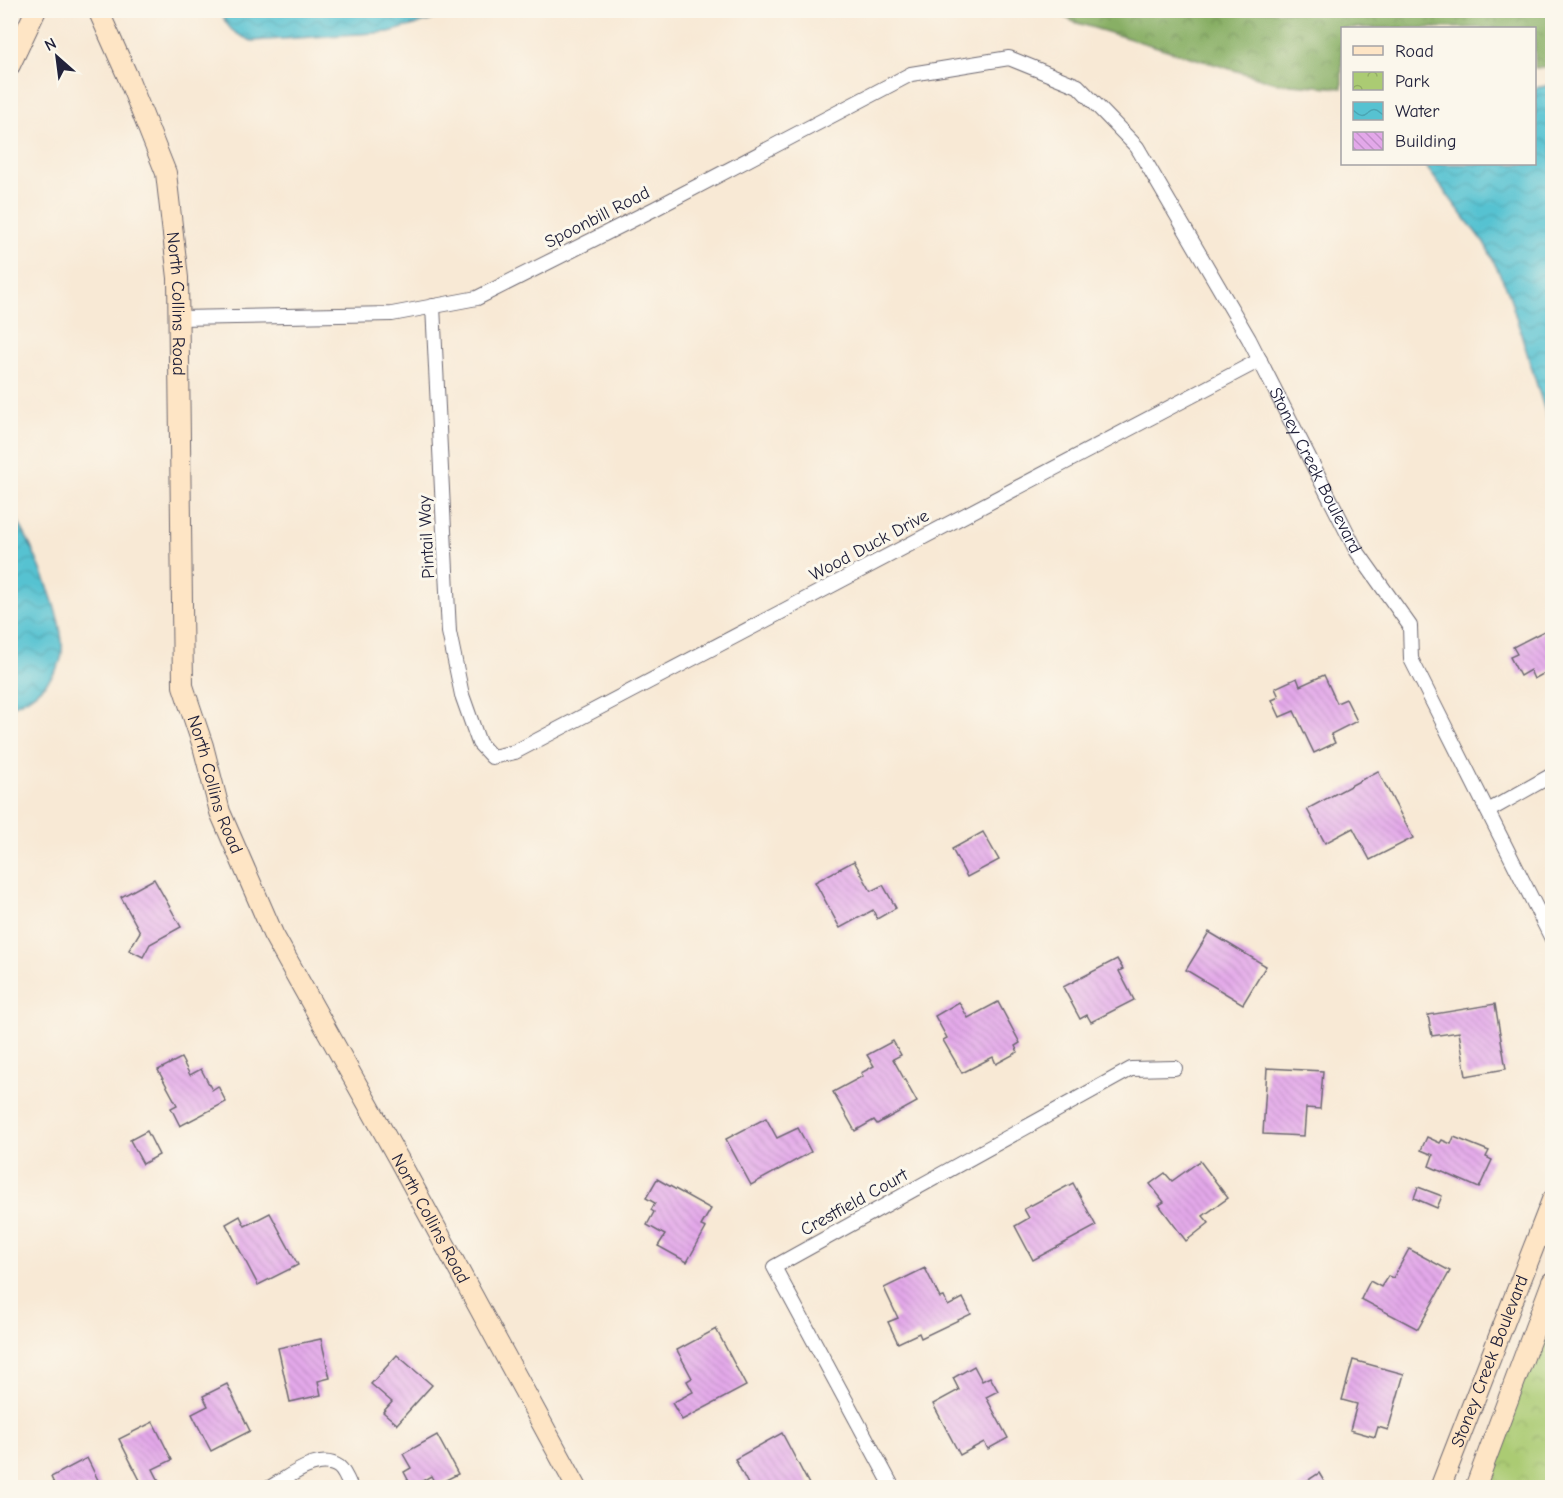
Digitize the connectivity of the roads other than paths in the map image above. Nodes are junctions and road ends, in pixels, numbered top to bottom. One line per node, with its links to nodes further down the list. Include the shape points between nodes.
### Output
1 (36, 10): 4 (street)
2 (47, 10): 4 (street)
3 (98, 11): 8 (street, North Collins Road, via 165,173 178,278)
4 (25, 33): 6 (street)
5 (1009, 58): 7 (street, Spoonbill Road, via 910,74 477,298); 9 (street, Stoney Creek Boulevard, via 1078,86 1137,147)
6 (10, 65)
7 (433, 306): 8 (street, Spoonbill Road, via 392,314); 10 (street, Pintail Way, via 449,633 462,695 479,743)
8 (178, 318): 19 (street, North Collins Road, via 183,686 220,812 273,934)
9 (1260, 360): 10 (street, Wood Duck Drive, via 515,752); 12 (street, Stoney Creek Boulevard, via 1356,550 1410,626 1411,659)
10 (492, 757)
11 (1552, 776): 12 (street)
12 (1488, 810): 13 (street, Stoney Creek Boulevard)
13 (1552, 939)
14 (1175, 1068): 20 (street, Crestfield Court, via 1131,1069 774,1267)
15 (1552, 1200): 21 (street, Stoney Creek Boulevard)
16 (1552, 1282): 22 (street, Stoney Creek Boulevard)
17 (269, 1488): 18 (street, via 314,1463 328,1462 340,1468)
18 (351, 1488)
19 (577, 1488)
20 (893, 1488)
21 (1440, 1488)
22 (1475, 1488)

